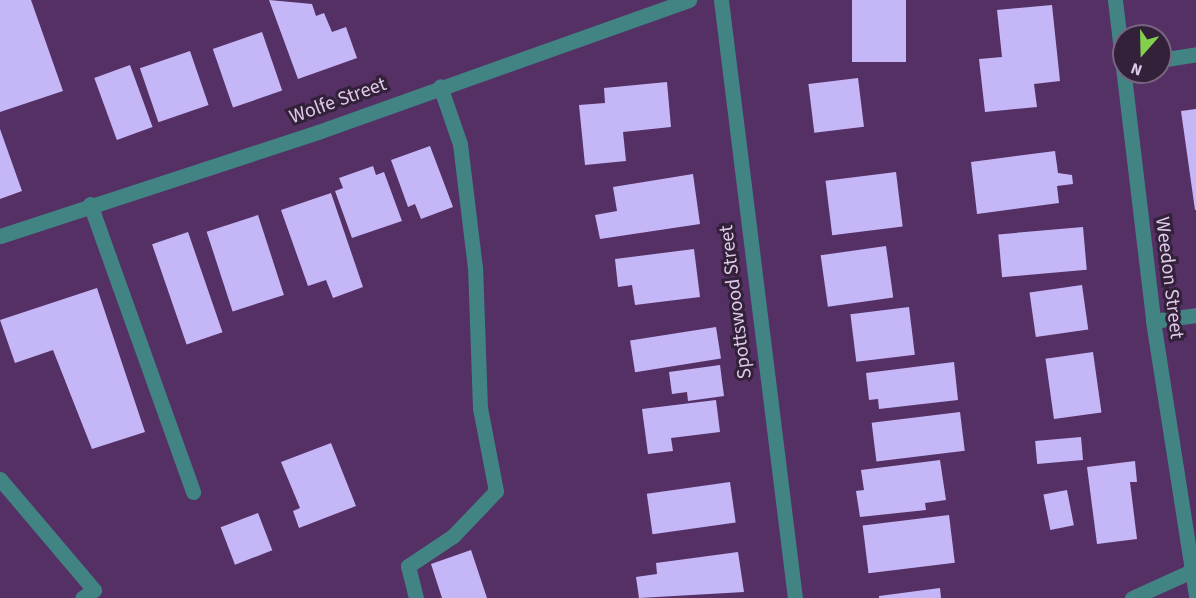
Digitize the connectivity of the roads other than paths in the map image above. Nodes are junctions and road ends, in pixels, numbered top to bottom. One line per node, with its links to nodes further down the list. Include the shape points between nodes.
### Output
1 (689, 0): 8 (street, Wolfe Street)
2 (721, 0): 19 (street, Spottswood Street)
3 (1115, 0): 4 (street, Weedon Street)
4 (1118, 24)
5 (1196, 54): 6 (street)
6 (1172, 58)
7 (1125, 84): 12 (street, Weedon Street)
8 (440, 86): 9 (street, Wolfe Street); 18 (street, via 460,144 475,268 480,408 496,491 453,536 408,566)
9 (90, 204): 10 (street, Wolfe Street); 14 (street)
10 (0, 236)
11 (1196, 315): 12 (street)
12 (1153, 321): 15 (street, Weedon Street)
13 (0, 479): 17 (street, via 94,590)
14 (193, 492)
15 (1194, 569): 16 (street, Weedon Street); 20 (street)
16 (1196, 597)
17 (82, 598)
18 (416, 598)
19 (795, 598)
20 (1132, 598)

